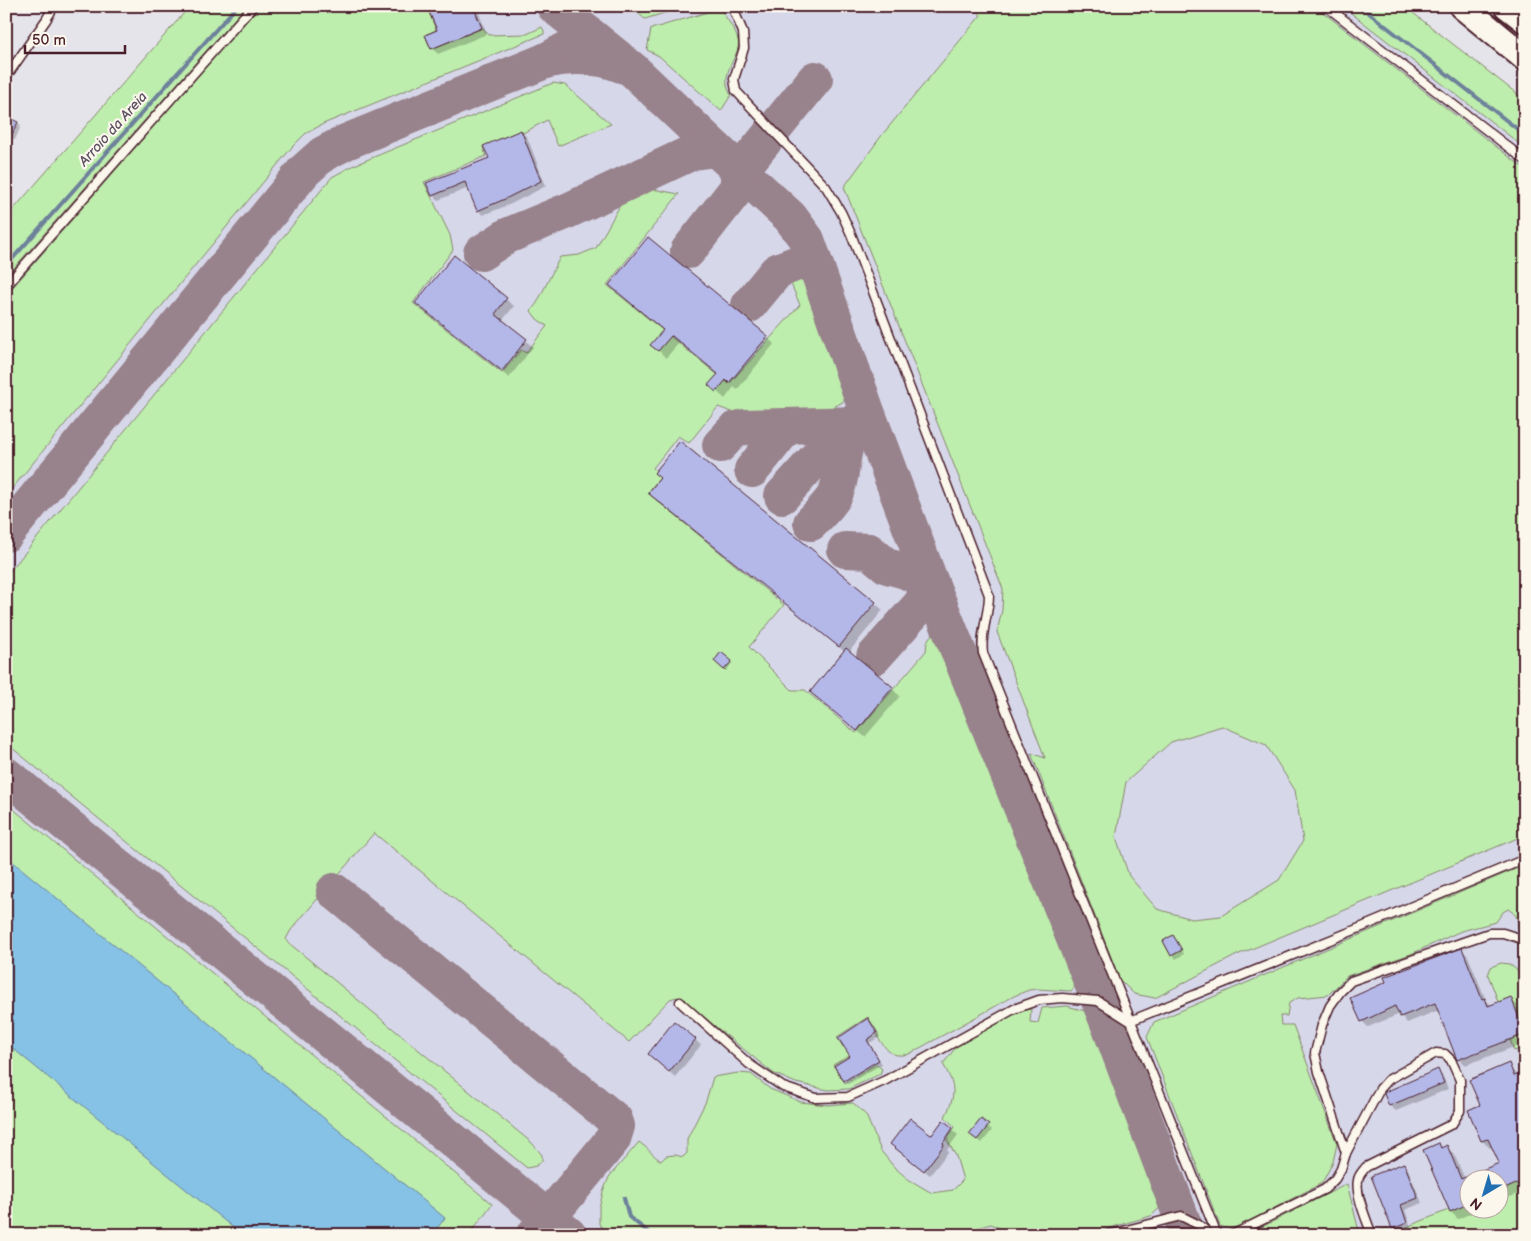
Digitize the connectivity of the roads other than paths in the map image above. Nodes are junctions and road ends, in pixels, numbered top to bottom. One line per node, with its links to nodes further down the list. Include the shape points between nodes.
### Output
1 (54, 6): 11 (lane)
2 (253, 6): 13 (lane)
3 (732, 6): 17 (lane, via 744,40 734,78 736,91 826,187 851,234 989,595 981,642 983,653)
4 (1326, 6): 12 (lane)
5 (1462, 6): 10 (main road)
6 (1474, 6): 10 (lane)
7 (1496, 6): 9 (lane)
8 (1507, 6): 10 (main road)
9 (1525, 28)
10 (1522, 40)
11 (6, 77)
12 (1525, 160)
13 (6, 286)
14 (1525, 859): 17 (lane)
15 (1525, 940): 18 (lane, via 1503,932 1489,933 1351,981 1340,992 1322,1025 1316,1053 1319,1072)
16 (680, 1002): 17 (lane, via 749,1064 783,1087 816,1098 848,1097 886,1080 1014,1009 1039,1000 1098,1001)
17 (1130, 1021): 21 (lane)
18 (1346, 1152): 22 (lane, via 1341,1169 1325,1189); 23 (lane, via 1388,1080 1436,1054 1445,1054 1451,1060 1460,1080 1460,1111 1452,1124 1366,1167 1360,1174 1358,1192)
19 (1107, 1235): 20 (lane, via 1181,1216)
20 (1211, 1235)
21 (1216, 1235)
22 (1232, 1235)
23 (1372, 1235)

